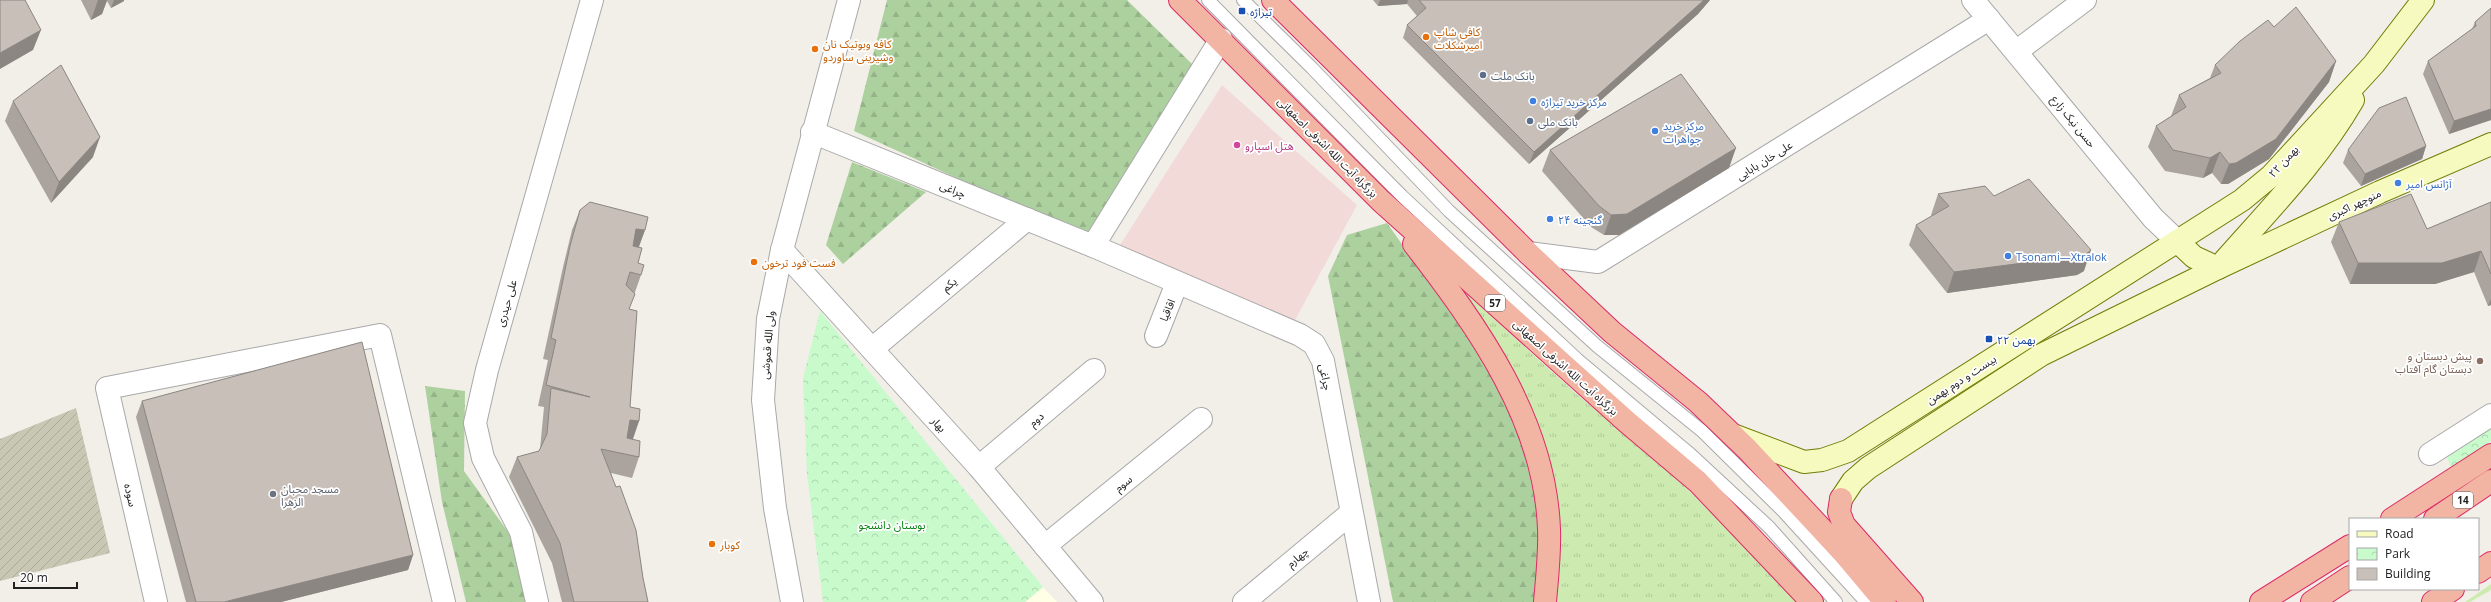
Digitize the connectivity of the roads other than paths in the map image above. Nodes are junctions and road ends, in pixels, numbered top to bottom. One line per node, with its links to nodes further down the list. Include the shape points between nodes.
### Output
1 (592, 0): 48 (street, علی حیدری, via 489,364 475,424 483,458 521,532)
2 (849, 0): 14 (street, ولی الله قموشی)
3 (1180, 0): 11 (highway, بزرگراه آیت الله اشرفی اصفهانی / 57)
4 (1208, 0): 55 (lane, via 1402,196 1576,359 1688,452 1769,527)
5 (1243, 0): 56 (lane, via 1449,211 1597,346 1702,431 1783,511)
6 (1273, 0): 21 (highway)
7 (1973, 0): 10 (street, حسن نیک زارع)
8 (2085, 0): 12 (street)
9 (2423, 0): 13 (main road, ۲۲ بهمن)
10 (1989, 19): 12 (street, حسن نیک زارع); 21 (street, علی خان بابایی, via 1598,262)
11 (1221, 39): 16 (highway, بزرگراه آیت الله اشرفی اصفهانی / 57); 19 (street)
12 (2017, 51): 18 (street, حسن نیک زارع, via 2153,218)
13 (2374, 64): 18 (main road, ۲۲ بهمن, via 2271,176 2242,200); 22 (main road, ۲۲ بهمن, via 2344,117 2303,170)
14 (812, 132): 17 (street, چراغی); 20 (street, ولی الله قموشی)
15 (2491, 144): 22 (main road, منوچهر اکبری, via 2380,192)
16 (1381, 201): 53 (highway, via 1472,324 1518,402 1539,469 1549,528); 54 (highway, بزرگراه آیت الله اشرفی اصفهانی / 57, via 1627,422 1698,482)
17 (1027, 219): 19 (street, چراغی); 25 (street, یکم)
18 (2177, 241): 22 (main road, via 2194,257); 29 (main road, بیست و دوم بهمن, via 1848,451 1822,460 1804,462)
19 (1093, 246): 23 (street, چراغی)
20 (782, 250): 25 (street, بهار); 49 (street, ولی الله قموشی, via 768,318 763,400 775,508)
21 (1528, 253): 29 (highway, via 1612,332 1698,402)
22 (2218, 268): 35 (main road, via 2041,355 1868,468 1853,481)
23 (1177, 284): 24 (street, اقاقیا); 36 (street, چراغی, via 1300,335 1314,344 1323,361)
24 (1156, 336)
25 (872, 349): 32 (street, بهار)
26 (1094, 370): 32 (street, دوم)
27 (2491, 415): 30 (street)
28 (1201, 419): 40 (street, سوم)
29 (1733, 435): 57 (highway, via 1843,552)
30 (2430, 454)
31 (2491, 455): 34 (highway)
32 (979, 467): 40 (street, بهار)
33 (2491, 481): 39 (highway, 14)
34 (2440, 488): 37 (highway); 38 (highway)
35 (1841, 499): 58 (highway, via 1839,512 1844,525)
36 (1351, 512): 51 (street, چهارم); 52 (street, چراغی)
37 (2394, 518)
38 (2411, 518)
39 (2436, 518)
40 (1045, 546): 50 (street, بهار)
41 (2349, 547): 59 (highway)
42 (2491, 563): 43 (highway)
43 (2479, 571)
44 (2349, 578): 60 (highway)
45 (2451, 590): 61 (highway)
46 (156, 602): 47 (street, سوده, via 106,388 380,335)
47 (444, 602)
48 (537, 602)
49 (792, 602)
50 (1092, 602)
51 (1244, 602)
52 (1369, 602)
53 (1545, 602)
54 (1812, 602)
55 (1836, 602)
56 (1866, 602)
57 (1885, 602)
58 (1912, 602)
59 (2261, 602)
60 (2312, 602)
61 (2433, 602)

